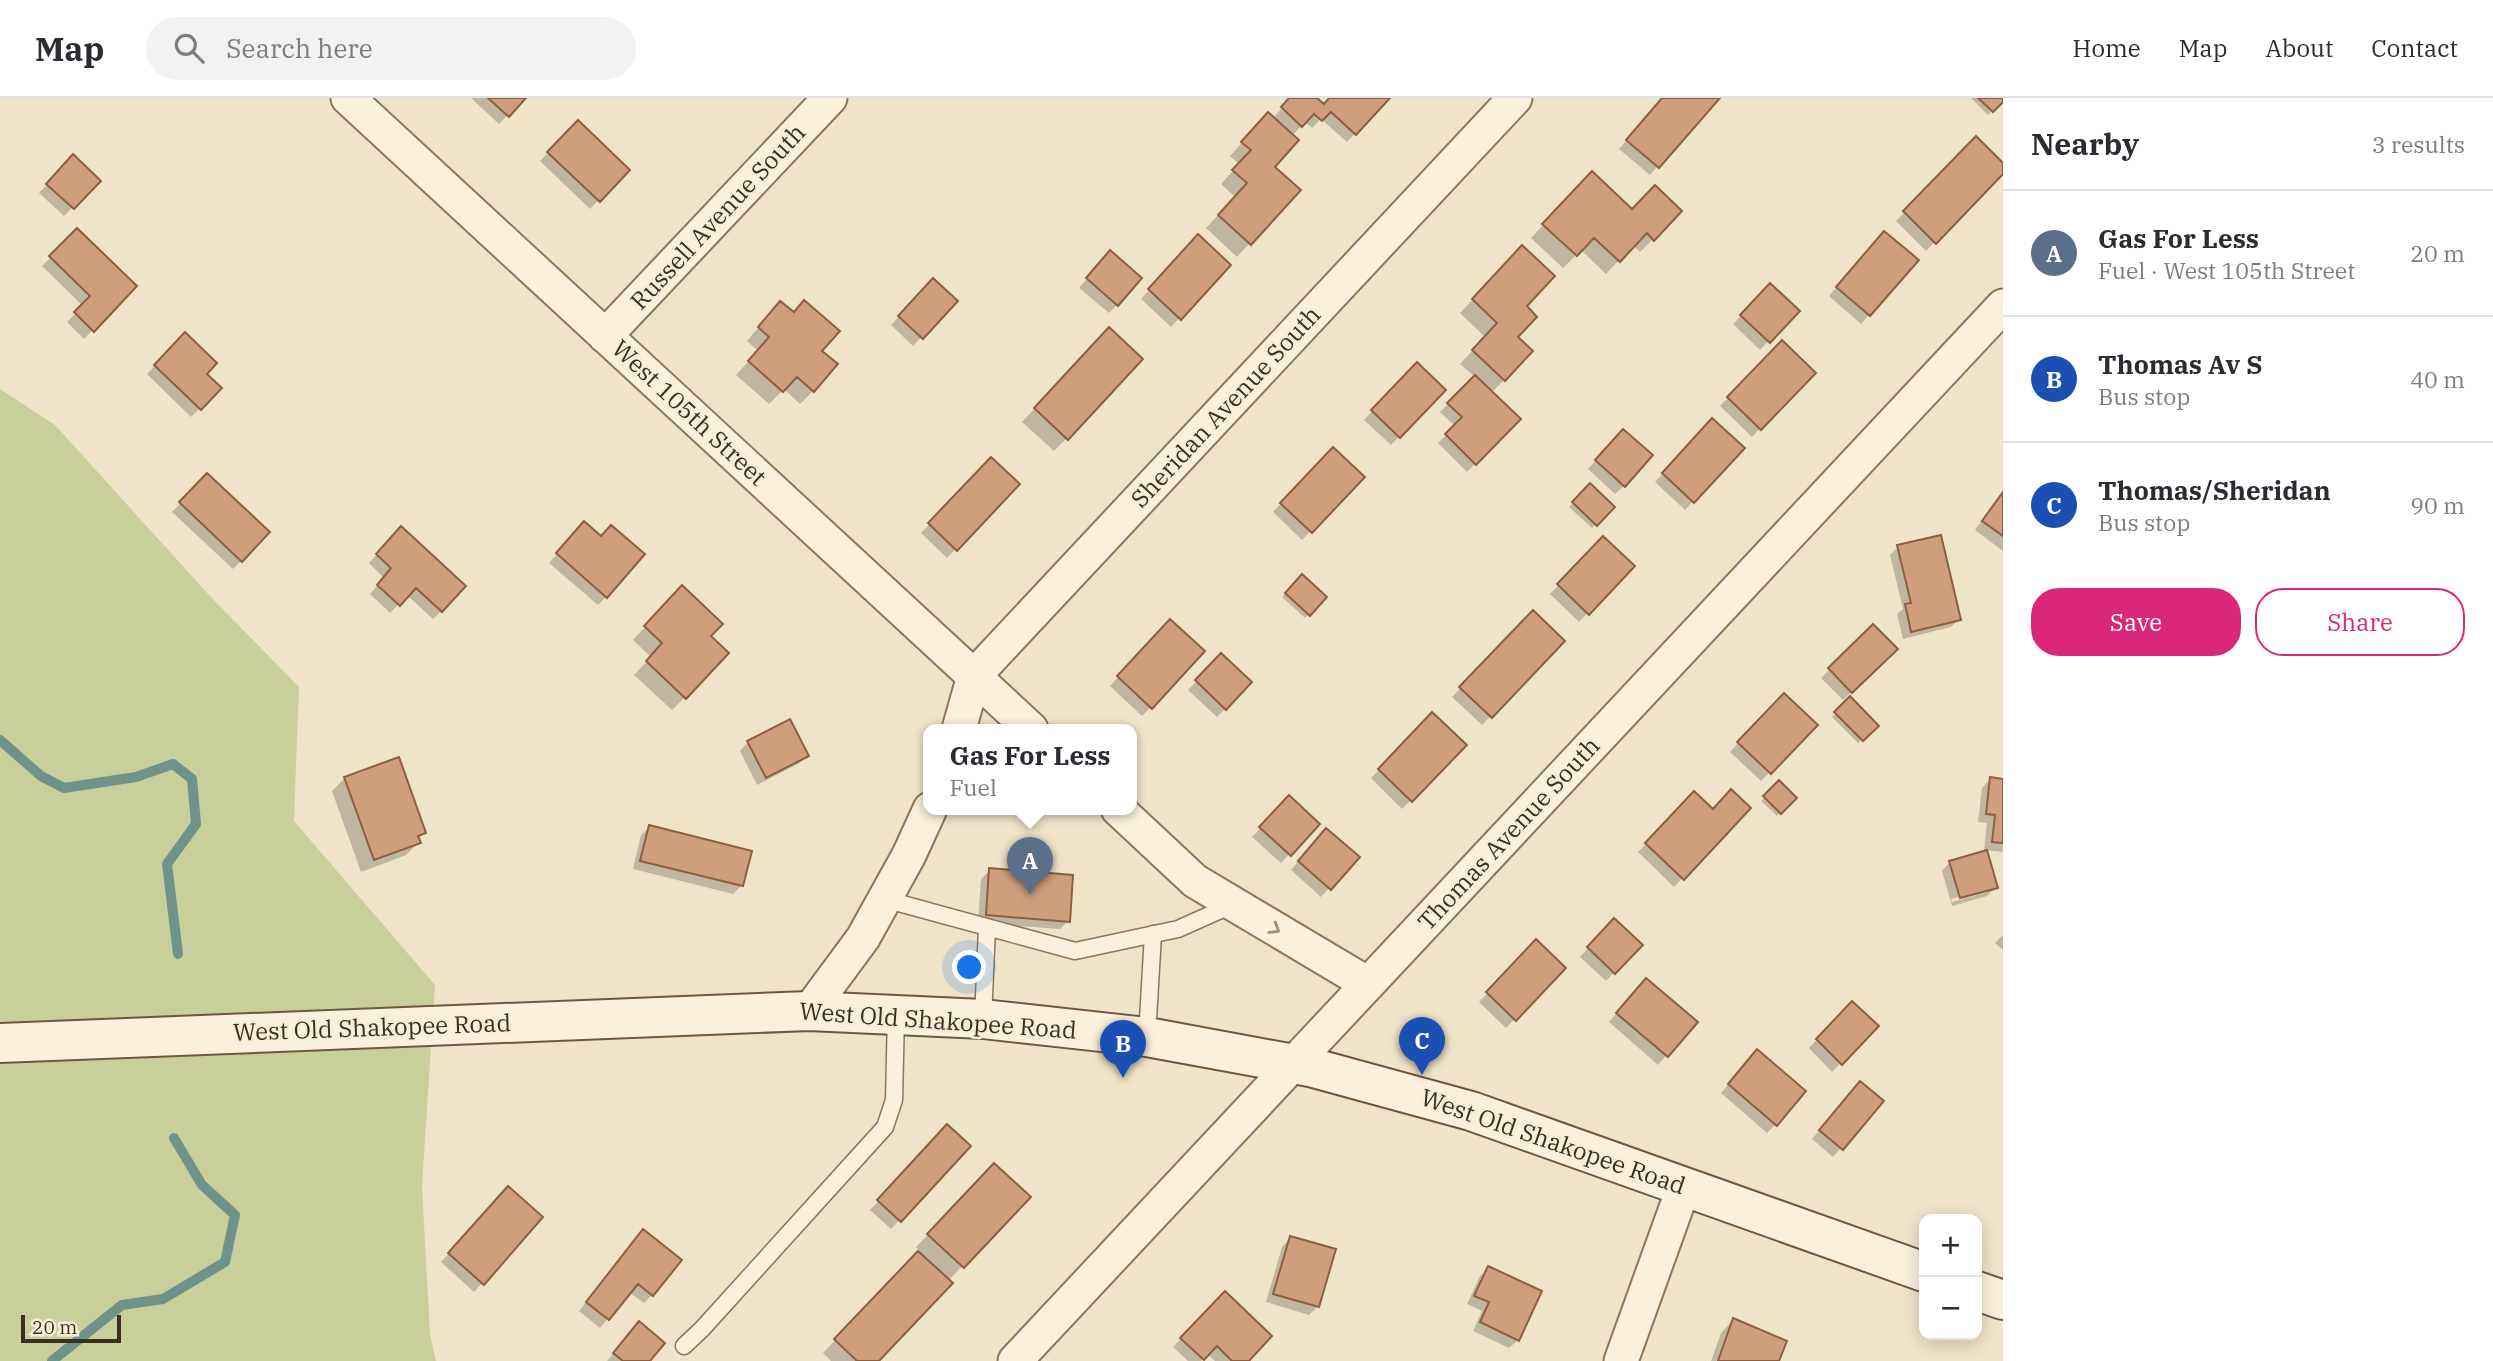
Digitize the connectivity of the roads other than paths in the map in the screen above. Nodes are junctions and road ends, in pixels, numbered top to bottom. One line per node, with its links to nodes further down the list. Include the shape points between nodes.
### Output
1 (348, 98): 5 (street, West 105th Street)
2 (830, 98): 5 (street, Russell Avenue South)
3 (1516, 98): 6 (street, Sheridan Avenue South)
4 (2003, 306): 15 (street, Thomas Avenue South)
5 (606, 336): 6 (street, West 105th Street)
6 (974, 676): 7 (street, Sheridan Avenue South); 8 (street, West 105th Street)
7 (960, 724)
8 (1026, 724)
9 (927, 815): 11 (street)
10 (1124, 815): 12 (street, via 1195,881)
11 (884, 899): 13 (lane); 16 (street, via 863,938)
12 (1234, 904): 14 (lane, via 1178,929); 15 (street, one-way to 15)
13 (987, 927): 14 (lane, via 1076,951); 18 (lane)
14 (1153, 934): 19 (lane)
15 (1368, 984): 21 (street, Thomas Avenue South)
16 (809, 1011): 17 (main road, West Old Shakopee Road); 20 (main road, West Old Shakopee Road)
17 (896, 1015): 18 (main road, West Old Shakopee Road); 26 (lane, via 894,1100 885,1127)
18 (983, 1019): 19 (main road, West Old Shakopee Road)
19 (1147, 1037): 21 (main road, West Old Shakopee Road)
20 (0, 1043)
21 (1293, 1064): 22 (main road, West Old Shakopee Road, via 1471,1111); 27 (street, Thomas Avenue South)
22 (1684, 1186): 23 (main road, West Old Shakopee Road); 28 (street)
23 (1919, 1270)
24 (1982, 1293): 25 (main road)
25 (2003, 1300)
26 (684, 1346)
27 (1015, 1361)
28 (1621, 1361)

